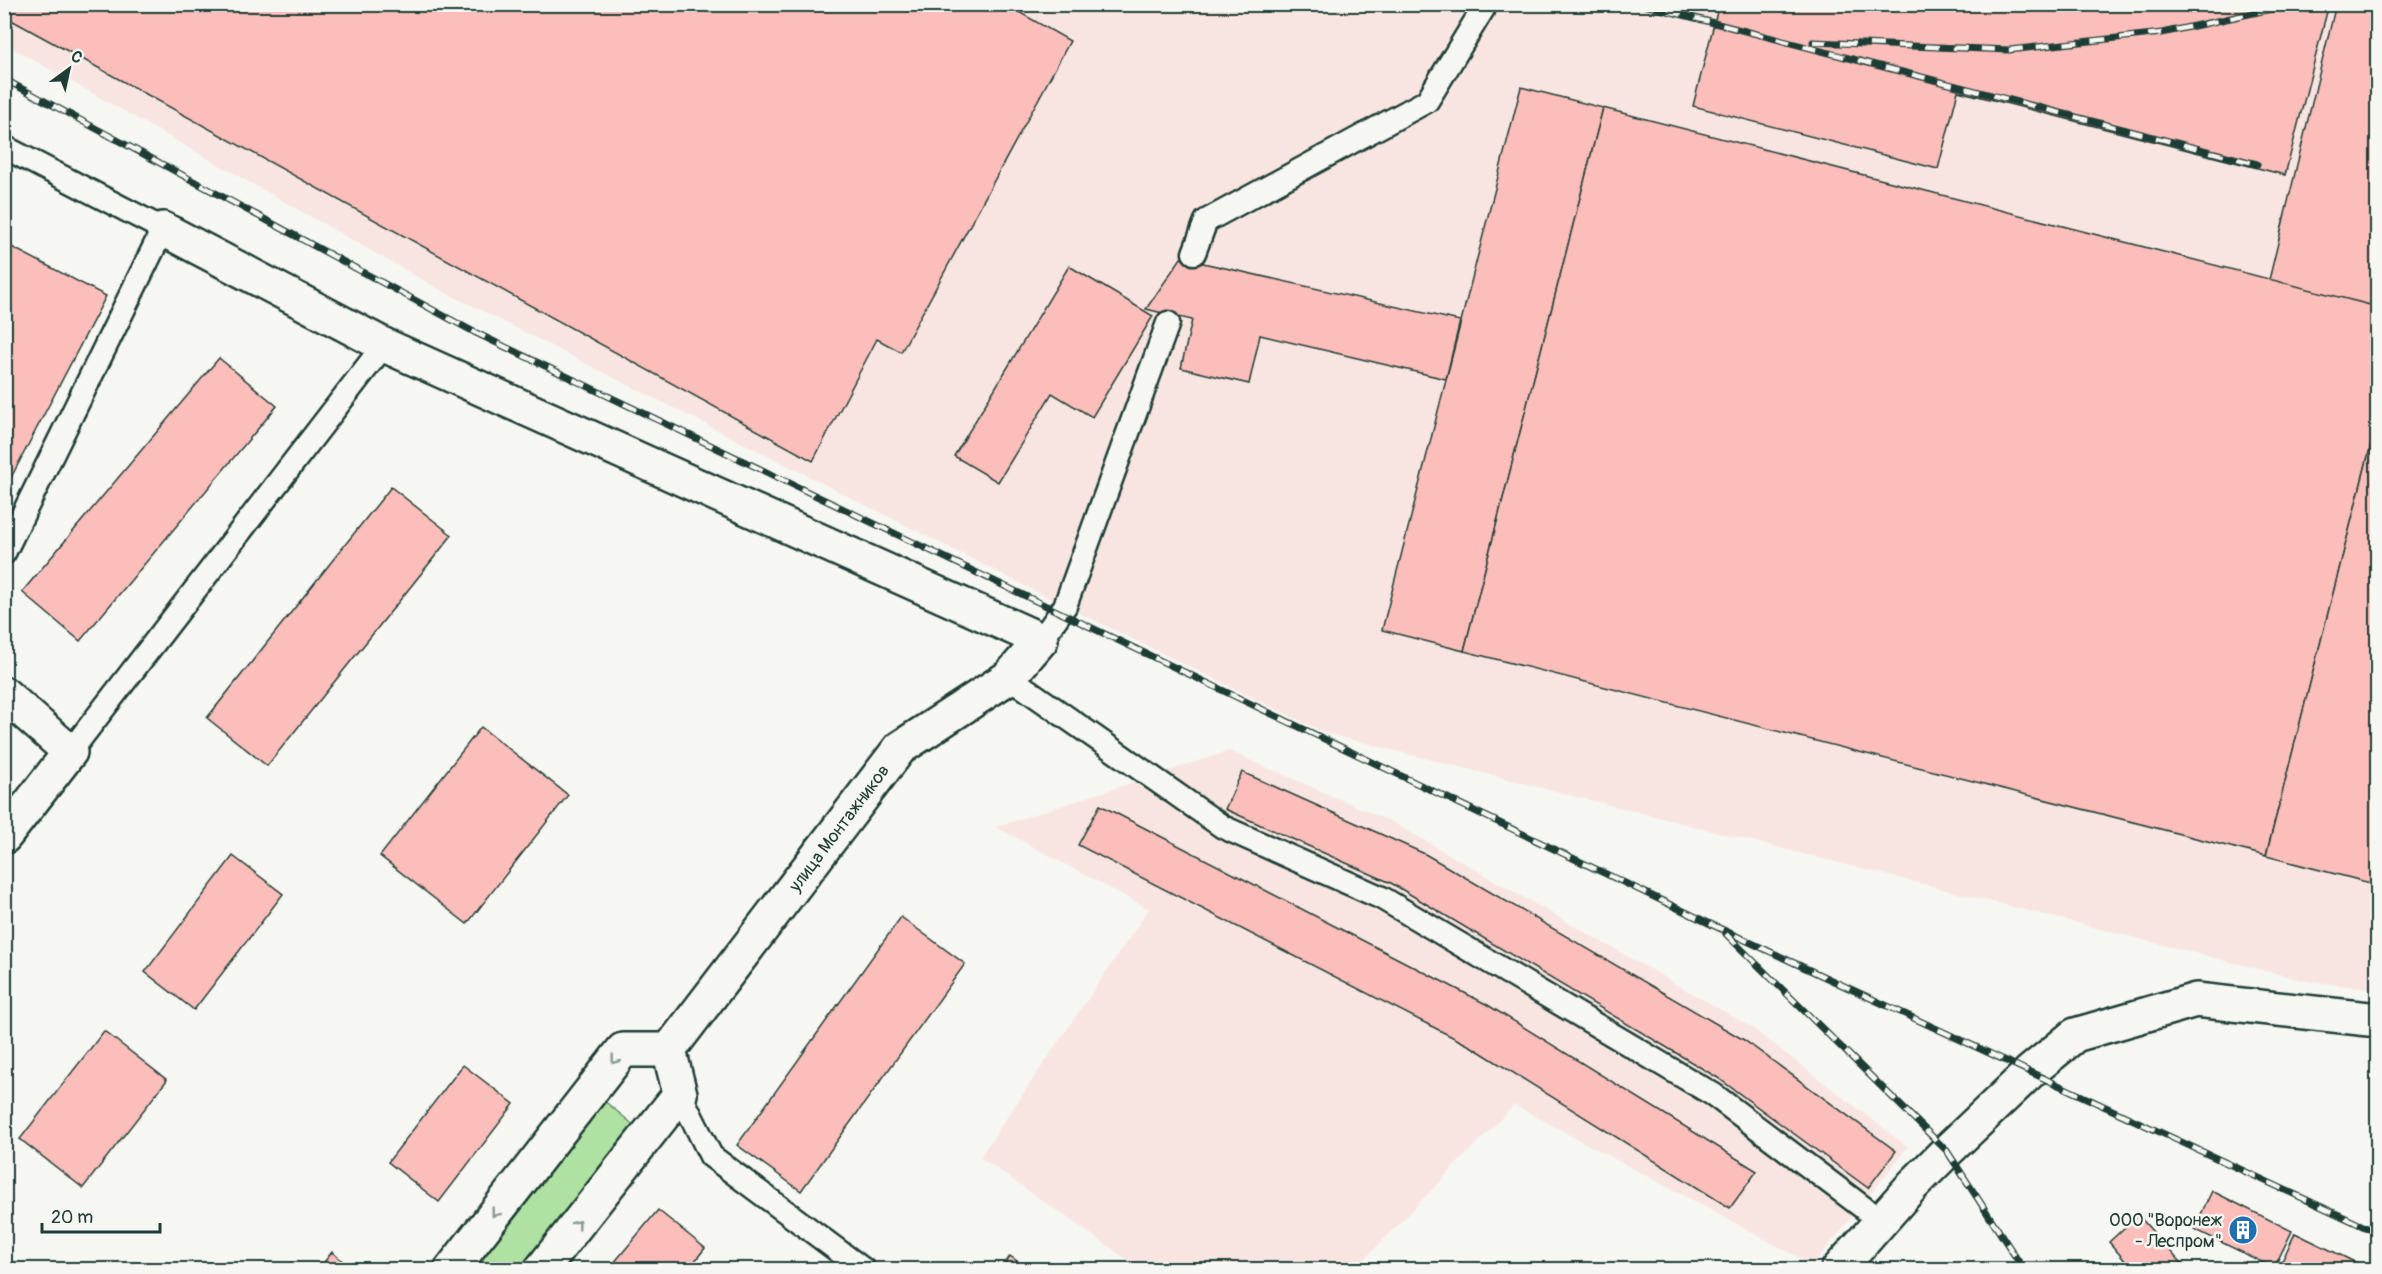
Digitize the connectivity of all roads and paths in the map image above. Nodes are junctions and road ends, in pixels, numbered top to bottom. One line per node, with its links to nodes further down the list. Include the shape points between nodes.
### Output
1 (1486, 4): 4 (lane, via 1427,101 1206,221)
2 (4, 147): 3 (lane)
3 (163, 229): 6 (street); 7 (lane)
4 (1194, 253)
5 (1168, 323): 8 (lane, via 1065,606)
6 (384, 345): 8 (street); 11 (lane)
7 (4, 553)
8 (1041, 640): 9 (street, улица Монтажников)
9 (1009, 677): 14 (street, улица Монтажников, via 900,748); 16 (lane, via 1223,826 1382,898 1714,1095)
10 (4, 694): 11 (street)
11 (70, 752): 12 (street)
12 (4, 837)
13 (2378, 1020): 16 (street, via 2196,1000 2075,1035 2030,1072)
14 (669, 1050): 15 (street); 17 (street, one-way to 17, via 623,1050)
15 (680, 1094): 18 (street, one-way to 15); 19 (lane, via 711,1156)
16 (1881, 1221): 20 (street)
17 (451, 1269)
18 (541, 1269)
19 (864, 1269)
20 (1838, 1269)

